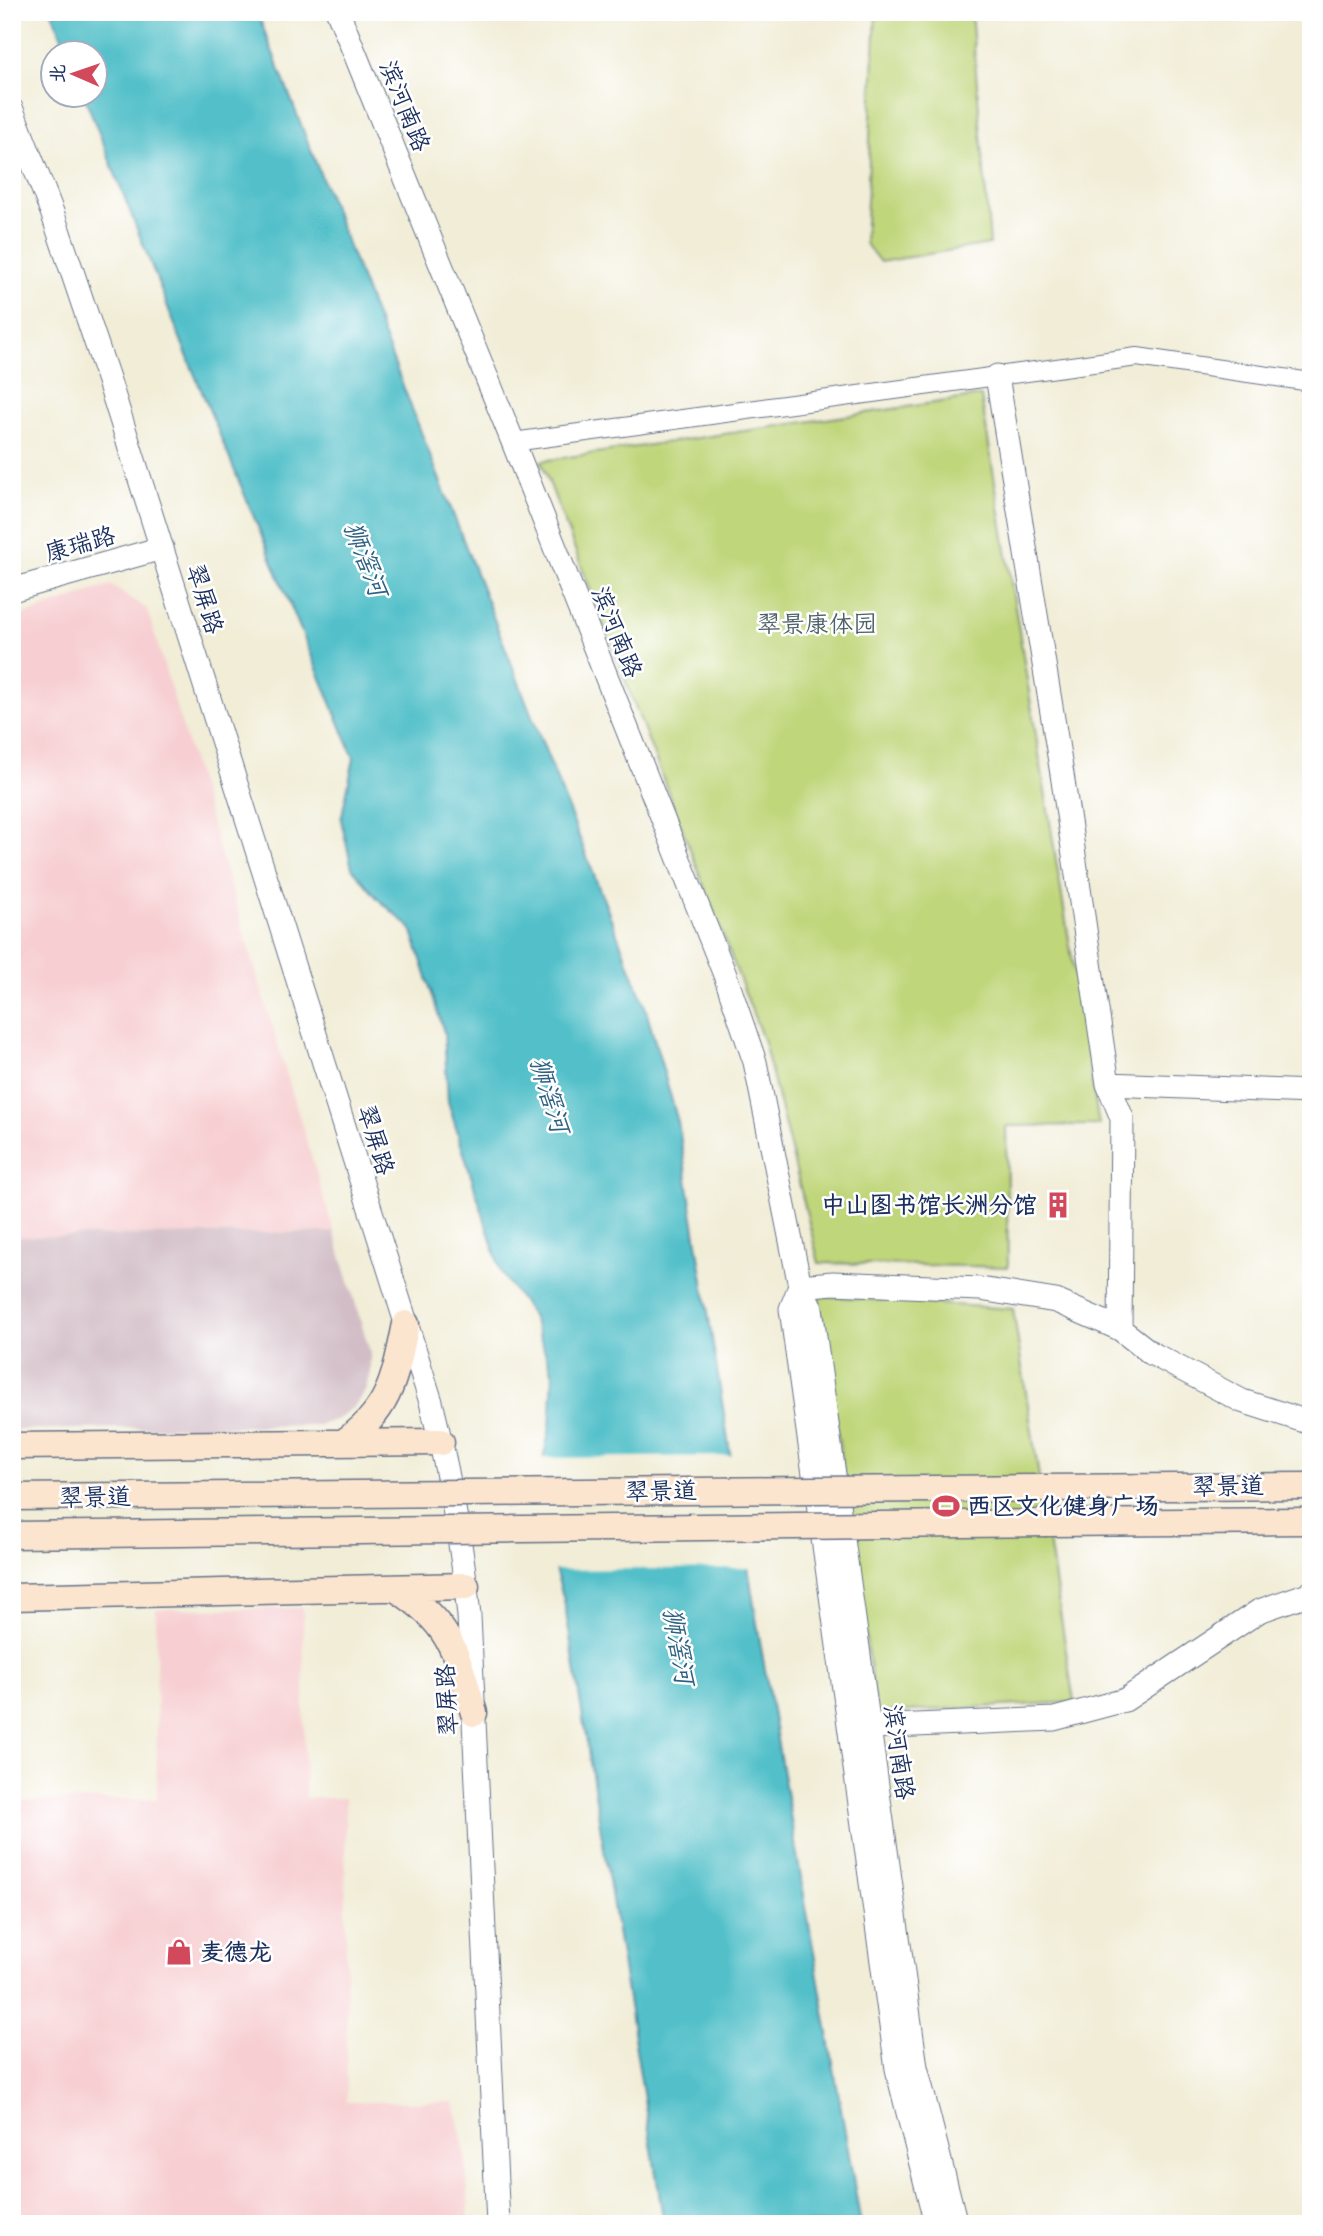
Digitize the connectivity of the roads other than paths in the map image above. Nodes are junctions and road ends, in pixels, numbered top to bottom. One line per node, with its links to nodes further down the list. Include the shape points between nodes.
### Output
1 (338, 12): 5 (street, 滨河南路)
2 (12, 110): 6 (street, 翠屏路, via 81,294)
3 (997, 376): 4 (street, via 1138,356); 5 (street); 8 (street)
4 (1311, 382)
5 (513, 442): 10 (street, 滨河南路, via 725,975 755,1062)
6 (162, 548): 7 (street, 康瑞路); 11 (street, 翠屏路)
7 (12, 590)
8 (1108, 1084): 9 (street); 12 (street, via 1122,1118)
9 (1311, 1092)
10 (800, 1286): 12 (street, via 833,1283 980,1289 1056,1301); 26 (street, 滨河南路, via 791,1309)
11 (406, 1324): 14 (main road, via 386,1399 372,1420); 15 (street, 翠屏路)
12 (1120, 1329): 13 (street, via 1151,1353 1242,1401)
13 (1311, 1423)
14 (344, 1442): 15 (main road); 16 (main road)
15 (441, 1442): 21 (street, 翠屏路)
16 (12, 1447)
17 (1311, 1486): 18 (main road, 翠景道, bridge)
18 (12, 1497)
19 (1311, 1521): 20 (main road, bridge)
20 (12, 1535)
21 (466, 1587): 22 (main road); 25 (street, 翠屏路)
22 (398, 1590): 24 (main road); 25 (main road, via 433,1616 447,1634)
23 (1311, 1593): 26 (street, via 1259,1611 1125,1700 1054,1719)
24 (12, 1598)
25 (474, 1713): 27 (street, 翠屏路)
26 (859, 1730): 28 (street, 滨河南路, via 897,2068); 29 (street, 滨河南路, via 916,2067)
27 (498, 2224)
28 (936, 2224)
29 (956, 2224)

